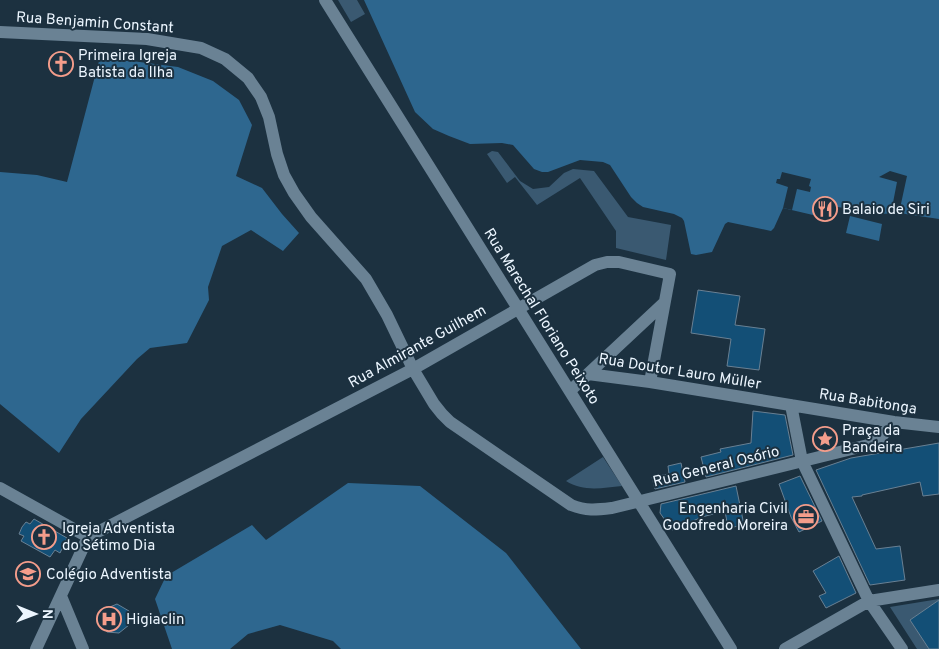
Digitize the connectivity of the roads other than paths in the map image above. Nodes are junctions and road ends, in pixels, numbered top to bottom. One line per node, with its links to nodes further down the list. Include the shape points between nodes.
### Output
1 (325, 0): 4 (street, Rua Marechal Floriano Peixoto)
2 (0, 32): 5 (street, Rua Benjamin Constant, via 147,39 201,48 225,59 248,78 261,97 284,175 294,193 366,279)
3 (664, 303): 4 (street, Rua Almirante Guilhem, via 670,274 607,262 595,265); 6 (street); 7 (street, Rua Almirante Guilhem)
4 (518, 309): 5 (street, Rua Almirante Guilhem); 8 (street, Rua Marechal Floriano Peixoto)
5 (413, 369): 14 (street, Rua Benjamin Constant, via 434,404 450,422 571,505 599,509); 15 (street, Rua Almirante Guilhem)
6 (588, 374): 7 (street, Rua Doutor Lauro Müller); 8 (street, Rua Doutor Lauro Müller)
7 (650, 382): 9 (street, Rua Doutor Lauro Müller)
8 (570, 391): 14 (street, Rua Marechal Floriano Peixoto)
9 (791, 405): 10 (street, Rua Babitonga); 12 (street)
10 (894, 422): 11 (street, Rua Babitonga); 12 (street, via 880,438 868,445)
11 (939, 427)
12 (802, 461): 14 (street, Rua General Osório); 18 (street)
13 (0, 488): 15 (street)
14 (639, 502): 21 (street, Rua Marechal Floriano Peixoto)
15 (88, 537): 17 (street)
16 (939, 590): 18 (street)
17 (61, 596): 19 (street); 20 (street)
18 (869, 601): 22 (street); 23 (street)
19 (36, 649)
20 (83, 649)
21 (731, 649)
22 (785, 649)
23 (902, 649)

